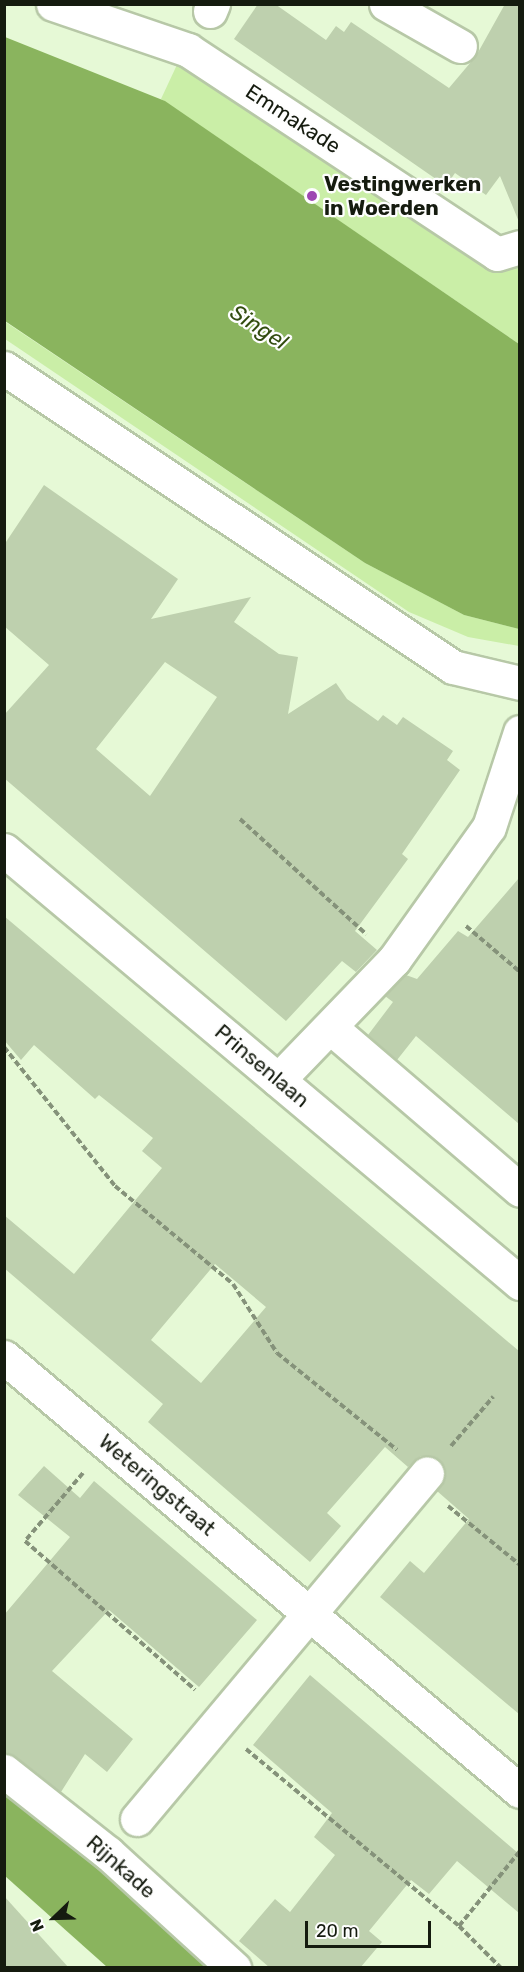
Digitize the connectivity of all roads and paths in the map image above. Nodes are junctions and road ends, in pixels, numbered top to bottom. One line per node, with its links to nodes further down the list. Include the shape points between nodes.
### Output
1 (53, 4): 4 (street, Emmakade, via 188,50 497,254)
2 (401, 9): 3 (street)
3 (460, 46)
4 (519, 247)
5 (4, 368): 6 (street, via 453,667)
6 (519, 683)
7 (519, 732): 10 (street, via 489,827)
8 (240, 819): 11 (path)
9 (4, 850): 15 (street, Prinsenlaan)
10 (437, 900): 11 (street); 12 (path)
11 (394, 960): 13 (street)
12 (519, 972)
13 (330, 1027): 15 (street); 16 (street)
14 (4, 1047): 21 (path, via 115,1186 233,1284 277,1353)
15 (278, 1080): 17 (street, Prinsenlaan)
16 (519, 1190)
17 (519, 1283)
18 (4, 1357): 20 (street, Weteringstraat)
19 (493, 1397): 21 (path)
20 (108, 1444): 23 (street, Weteringstraat); 24 (path, via 25,1541)
21 (424, 1479): 22 (path); 23 (street)
22 (519, 1566)
23 (310, 1613): 24 (street); 26 (street, Weteringstraat)
24 (219, 1719): 27 (street); 29 (path)
25 (4, 1771): 30 (street, Rijnkade, via 108,1853)
26 (519, 1791)
27 (137, 1819)
28 (519, 1851): 29 (path)
29 (459, 1926): 31 (path)
30 (234, 1968)
31 (501, 1968)

